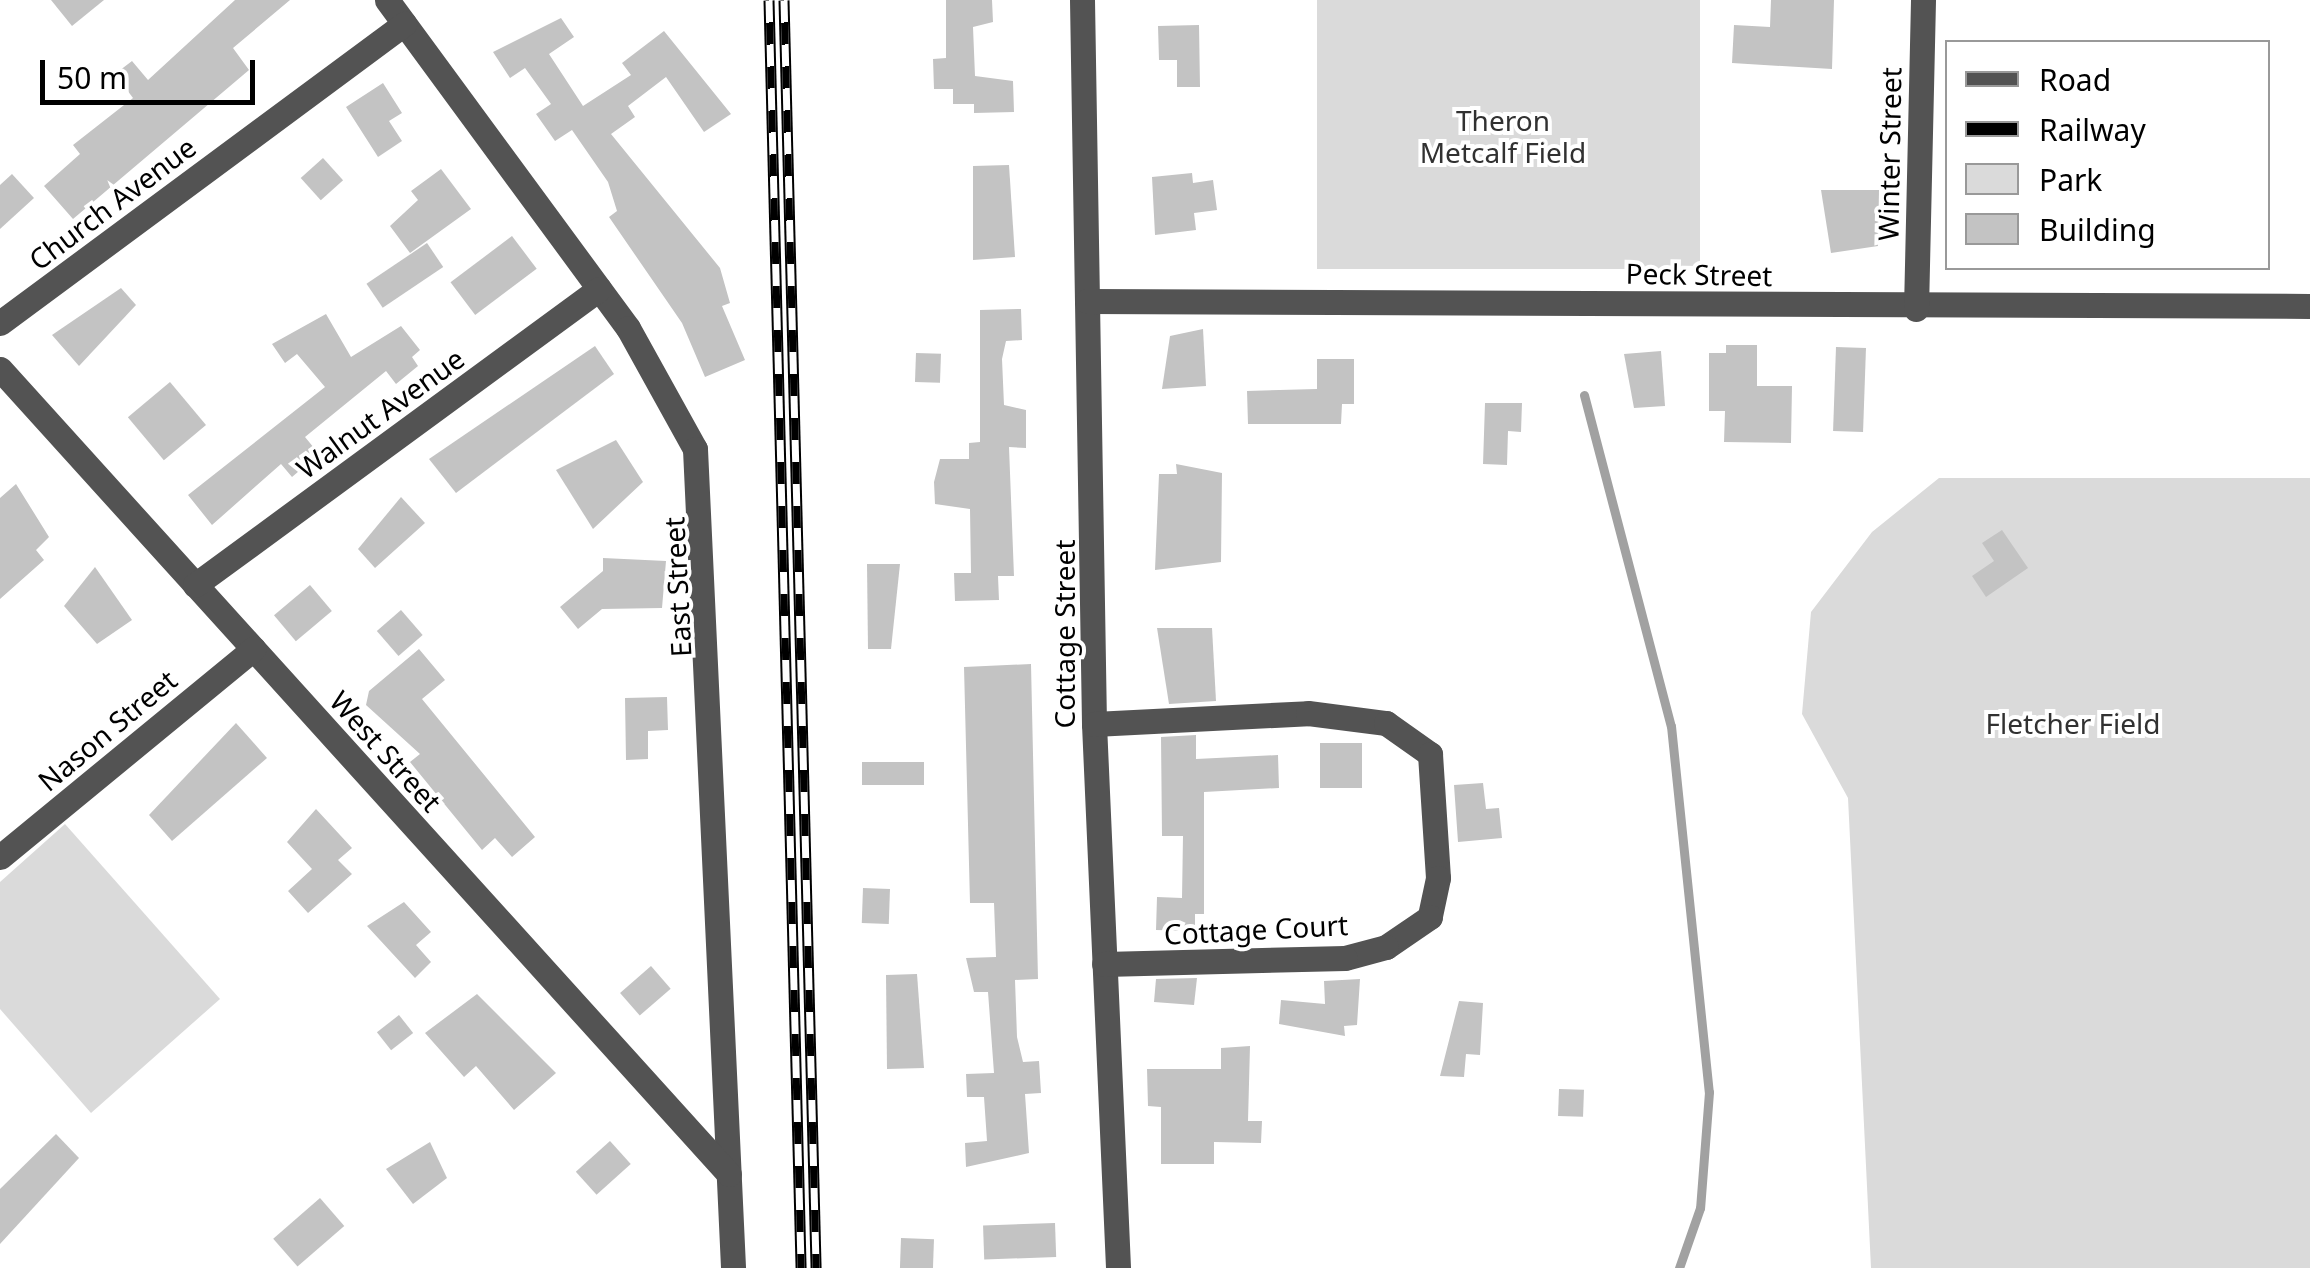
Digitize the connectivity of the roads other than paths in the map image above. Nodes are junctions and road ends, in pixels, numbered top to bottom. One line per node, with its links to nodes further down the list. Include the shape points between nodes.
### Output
1 (386, 0): 4 (street, East Street)
2 (1082, 0): 6 (street, Cottage Street)
3 (1924, 0): 8 (street, Winter Street)
4 (404, 24): 5 (street, East Street); 9 (street, Church Avenue)
5 (600, 289): 11 (street, Walnut Avenue); 16 (street, East Street, via 676,405 702,478)
6 (1088, 300): 8 (street, Peck Street); 13 (street, Cottage Street)
7 (2310, 306): 8 (street, Peck Street)
8 (1916, 308)
9 (0, 323)
10 (0, 369): 11 (street, West Street)
11 (195, 585): 12 (street, West Street)
12 (253, 648): 14 (street, Nason Street); 16 (street, West Street)
13 (1094, 724): 15 (street, Cottage Street); 15 (street, Cottage Court, via 1308,714 1386,723 1430,754 1438,878 1430,917 1386,947 1345,958)
14 (0, 857)
15 (1104, 964): 18 (street, Cottage Street)
16 (728, 1174): 17 (street, East Street)
17 (734, 1268)
18 (1118, 1268)

